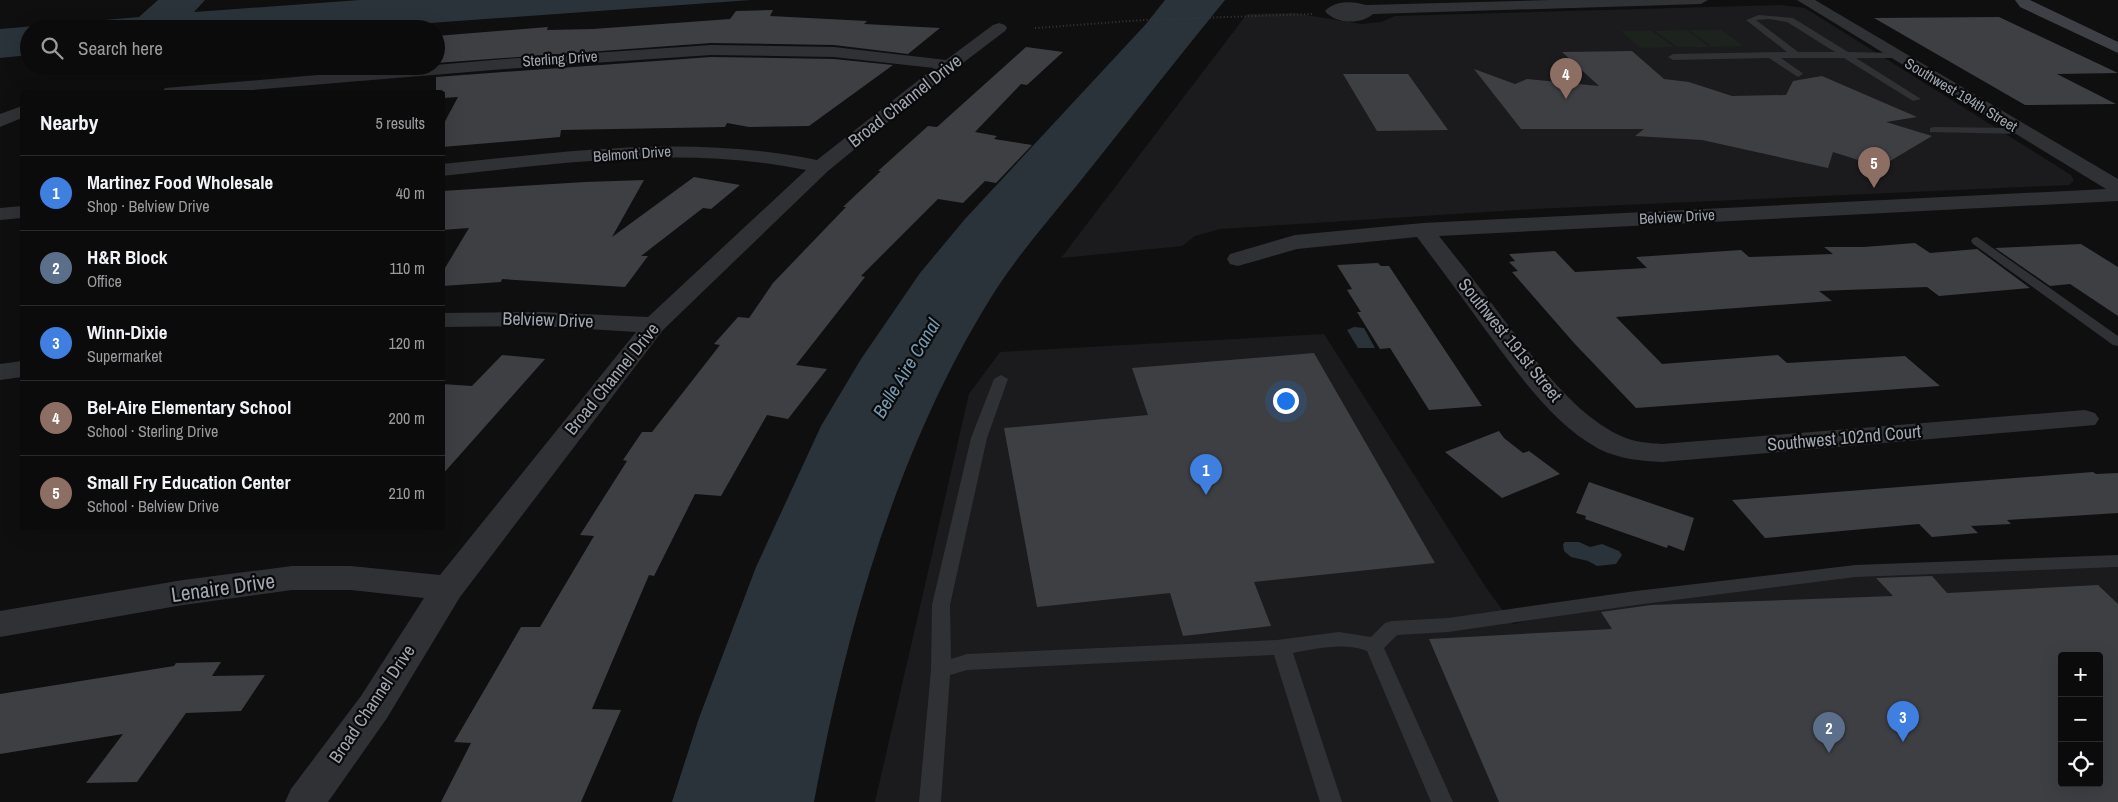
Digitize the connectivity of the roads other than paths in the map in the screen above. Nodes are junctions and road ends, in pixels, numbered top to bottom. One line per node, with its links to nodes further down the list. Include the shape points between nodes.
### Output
1 (1701, 0): 5 (street, via 1364,10 1366,14 1357,17)
2 (1804, 0): 12 (street, Southwest 194th Street)
3 (2022, 0): 8 (street)
4 (2032, 0): 7 (street)
5 (1335, 13)
6 (999, 28): 14 (street, Broad Channel Drive)
7 (2118, 36)
8 (2118, 48)
9 (1844, 54): 11 (lane); 11 (lane, via 1790,20 1779,17 1754,17 1750,20); 12 (lane); 19 (lane)
10 (1770, 55): 11 (lane); 13 (lane); 16 (lane)
11 (1796, 55)
12 (1893, 55): 23 (street, Southwest 194th Street)
13 (1673, 57)
14 (949, 65): 15 (street, Sterling Drive, via 834,52 711,50); 24 (street, Broad Channel Drive)
15 (445, 69)
16 (1798, 74)
17 (371, 75): 18 (street, Sterling Drive)
18 (194, 90)
19 (1916, 99)
20 (20, 112): 21 (street)
21 (0, 121)
22 (1934, 130): 23 (lane)
23 (2021, 131): 26 (street, Southwest 194th Street)
24 (821, 167): 25 (street, Belmont Drive, via 757,155 680,150); 34 (street, Broad Channel Drive)
25 (445, 170)
26 (2118, 188)
27 (2118, 195): 30 (street, Belview Drive)
28 (20, 212): 29 (street)
29 (0, 214)
30 (1423, 230): 32 (street, Belview Drive, via 1295,242); 40 (street, Southwest 191st Street, via 1529,369 1568,411)
31 (1977, 241): 35 (lane)
32 (1238, 259)
33 (445, 320): 34 (street, Belview Drive, via 540,319)
34 (654, 325): 42 (street, Broad Channel Drive)
35 (2118, 342)
36 (20, 369): 37 (street)
37 (0, 372)
38 (1001, 379): 46 (lane, via 978,438 940,606)
39 (2085, 419): 40 (street, Southwest 102nd Court, via 1662,453 1634,451)
40 (1605, 440)
41 (2118, 561): 44 (lane, via 1855,571 1448,625 1392,628)
42 (448, 588): 43 (street, Lenaire Drive, via 332,578 292,578); 47 (street, Broad Channel Drive, via 374,707)
43 (0, 624)
44 (1374, 646): 45 (lane, via 1347,640); 50 (lane)
45 (1281, 647): 46 (lane, via 967,662); 49 (lane)
46 (941, 670): 48 (lane)
47 (305, 802)
48 (930, 802)
49 (1332, 802)
50 (1442, 802)

